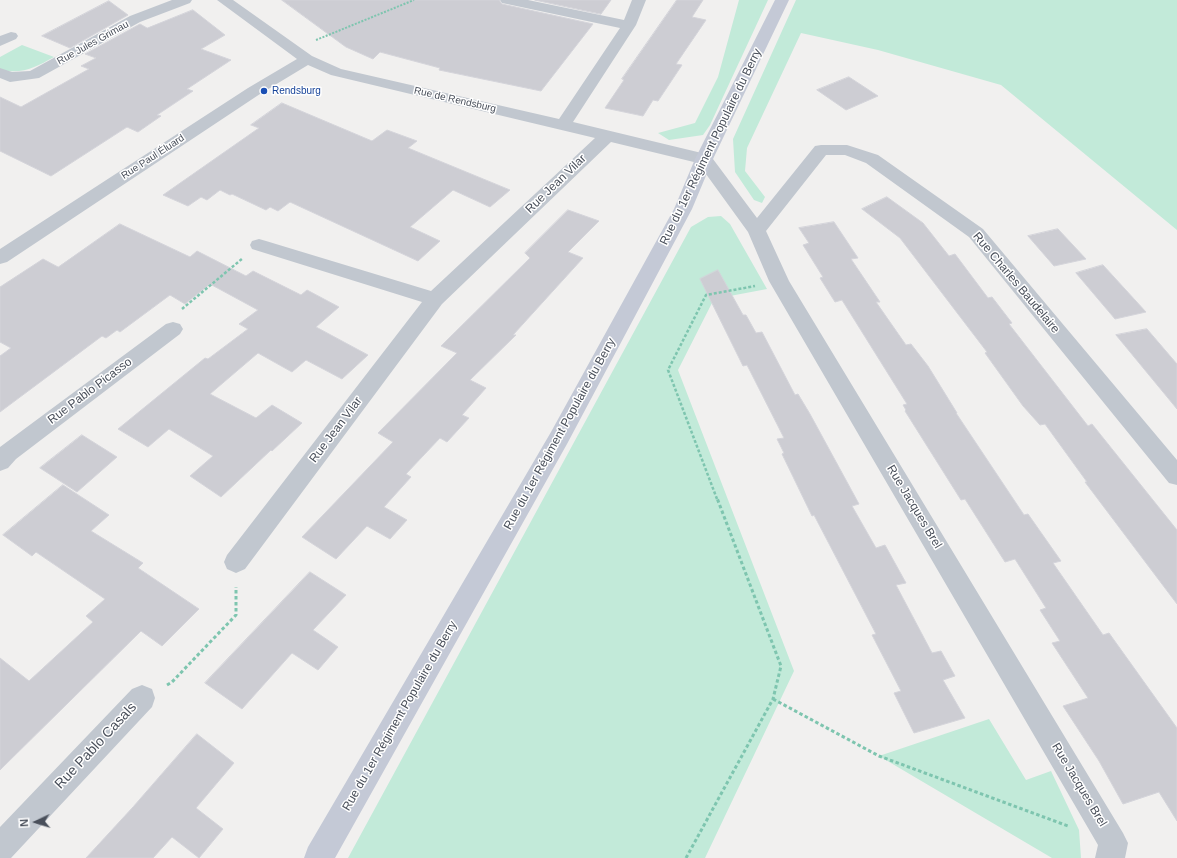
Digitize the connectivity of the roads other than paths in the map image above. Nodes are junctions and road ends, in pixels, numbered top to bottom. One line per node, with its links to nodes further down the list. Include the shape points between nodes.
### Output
1 (185, 0): 8 (street, Rue Jules Grimau, via 135,19 34,75 10,77)
2 (224, 0): 7 (street, Rue de Rendsburg)
3 (507, 0): 6 (street)
4 (639, 0): 6 (street)
5 (782, 0): 11 (main road, Rue du 1er Régiment Populaire du Berry)
6 (629, 25): 9 (street)
7 (308, 59): 9 (street, Rue de Rendsburg, via 336,72); 14 (street, Rue Paul Éluard, via 247,95)
8 (0, 73)
9 (563, 125): 10 (street, Rue de Rendsburg)
10 (607, 136): 11 (street, Rue de Rendsburg); 15 (street, Rue Jean Vilar)
11 (704, 159): 12 (street, Rue Jacques Brel); 22 (main road, Rue du 1er Régiment Populaire du Berry, via 683,208 559,438)
12 (757, 231): 18 (street, Rue Charles Baudelaire, via 821,150 846,150 872,159 976,233); 23 (street, Rue Jacques Brel, via 779,281 1113,843)
13 (259, 246): 15 (street)
14 (0, 258)
15 (436, 299): 19 (street, Rue Jean Vilar)
16 (173, 329): 17 (street, Rue Pablo Picasso)
17 (3, 454)
18 (1177, 476)
19 (236, 562)
20 (142, 698): 21 (street, Rue Pablo Casals)
21 (0, 848)
22 (319, 858)
23 (1110, 858)

